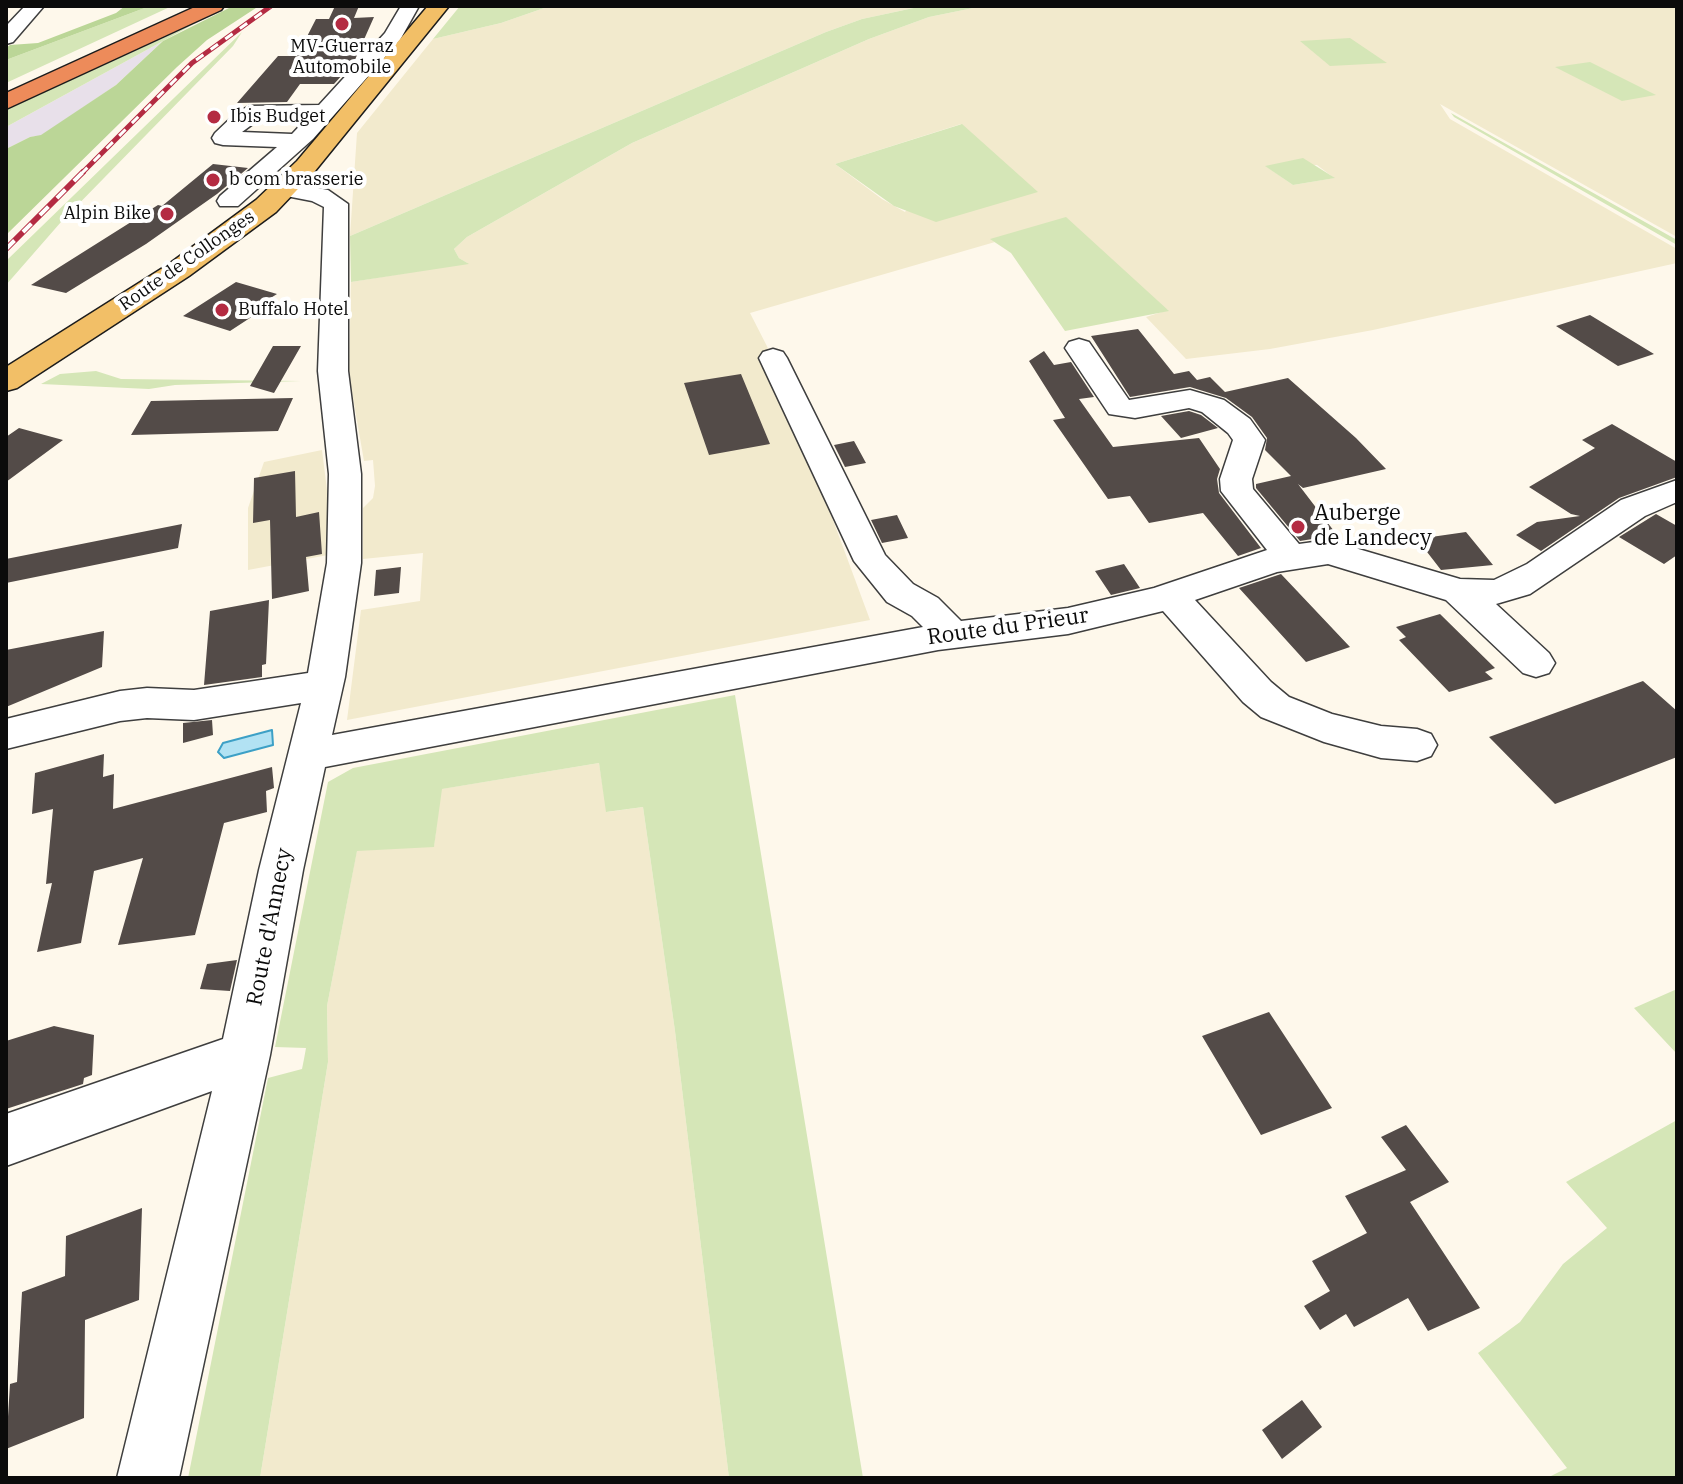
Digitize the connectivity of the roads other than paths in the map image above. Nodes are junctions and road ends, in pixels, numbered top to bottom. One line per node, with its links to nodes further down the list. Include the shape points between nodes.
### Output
1 (190, 6): 7 (highway)
2 (214, 6): 8 (highway)
3 (410, 6): 9 (street, via 393,36)
4 (439, 6): 11 (main road, Route de Collonges)
5 (22, 15): 6 (street)
6 (6, 38)
7 (6, 90)
8 (6, 102)
9 (325, 112): 10 (street); 10 (street, via 255,112 223,138)
10 (296, 141): 11 (street, via 229,201)
11 (275, 198): 14 (main road, Route de Collonges, via 179,270); 21 (street, Route d'Annecy, via 334,214 333,371 346,516 344,563)
12 (1079, 348): 16 (street, via 1120,408 1190,399 1213,406 1239,426 1249,440 1237,491)
13 (773, 358): 19 (street, via 871,561 900,593 925,607)
14 (6, 381)
15 (1671, 497): 17 (street, Route du Prieur, via 1633,508 1517,585 1495,592)
16 (1291, 557): 17 (street, Route du Prieur, via 1338,553); 18 (street, Route du Prieur)
17 (1459, 591): 20 (street)
18 (1171, 596): 19 (street, Route du Prieur, via 1068,621); 23 (street, via 1275,707 1324,727)
19 (953, 635): 24 (street, Route du Prieur)
20 (1536, 663)
21 (324, 685): 22 (street, via 194,705 120,706); 24 (street, Route d'Annecy)
22 (6, 734)
23 (1417, 745)
24 (307, 755): 25 (street, Route d'Annecy)
25 (245, 1055): 26 (street); 27 (street, Route d'Annecy)
26 (6, 1140)
27 (148, 1478)

